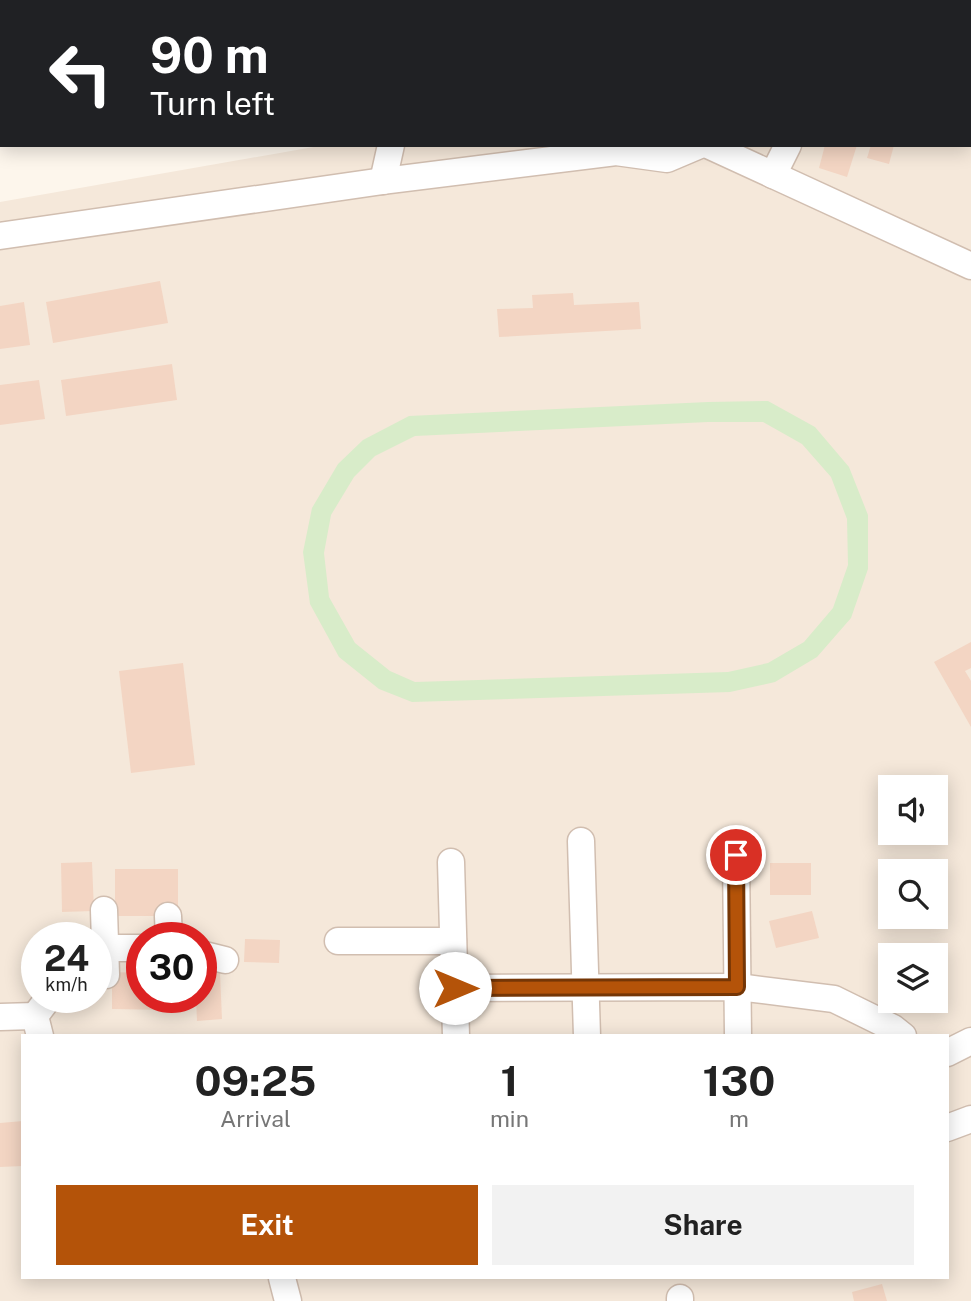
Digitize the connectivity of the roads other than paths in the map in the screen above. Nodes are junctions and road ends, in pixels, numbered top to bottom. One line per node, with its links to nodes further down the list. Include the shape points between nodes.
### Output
1 (391, 147): 6 (street)
2 (695, 147): 6 (street, via 667,159 616,152)
3 (712, 147): 5 (street)
4 (787, 147): 5 (street)
5 (773, 175): 8 (street)
6 (383, 181): 7 (street)
7 (0, 236)
8 (971, 266)
9 (581, 841): 18 (street)
10 (736, 855): 16 (street)
11 (451, 862): 15 (street)
12 (104, 909): 13 (street)
13 (103, 922)
14 (338, 941): 15 (street)
15 (453, 941): 17 (street)
16 (737, 987): 18 (street); 23 (street); 24 (street, via 834,999)
17 (455, 988): 18 (street); 21 (street)
18 (586, 988): 22 (street)
19 (41, 1016): 20 (street)
20 (0, 1017)
21 (456, 1034)
22 (587, 1034)
23 (738, 1034)
24 (900, 1034)
25 (971, 1041): 26 (street)
26 (949, 1052)
27 (971, 1119): 28 (street)
28 (949, 1127)
29 (282, 1279): 30 (street)
30 (288, 1301)

